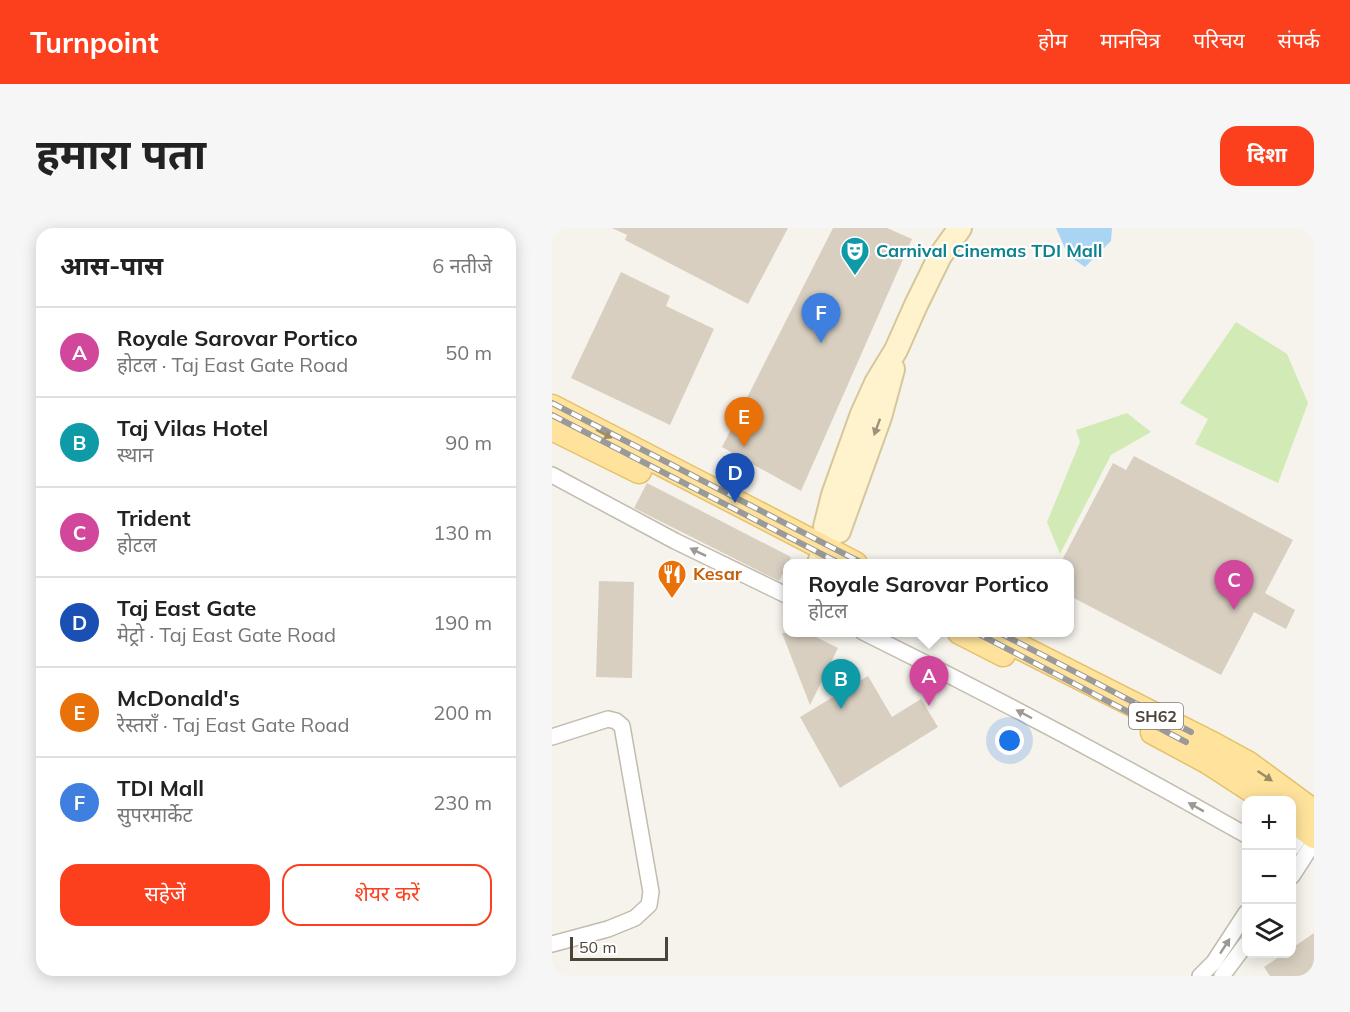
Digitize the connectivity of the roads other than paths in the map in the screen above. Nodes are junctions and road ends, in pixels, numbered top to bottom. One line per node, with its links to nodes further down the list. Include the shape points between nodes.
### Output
1 (960, 228): 5 (main road, via 940,255 896,350 876,383 833,495)
2 (552, 407): 5 (main road, one-way to 5)
3 (552, 428): 5 (main road)
4 (552, 476): 7 (street, one-way to 4)
5 (823, 554): 6 (main road)
6 (839, 559)
7 (783, 594)
8 (871, 637): 14 (street, one-way to 8, via 1143,777)
9 (968, 637): 12 (main road, SH62, via 1207,761)
10 (998, 637): 13 (main road, SH62, one-way to 13, via 1222,749 1266,776)
11 (552, 737): 17 (street, via 608,719 622,726 651,892 650,905 635,918)
12 (1260, 796)
13 (1306, 828): 15 (street)
14 (1242, 834)
15 (1296, 862)
16 (1242, 919): 19 (street, one-way to 16)
17 (552, 944)
18 (1242, 949): 20 (street)
19 (1200, 976)
20 (1222, 976)

